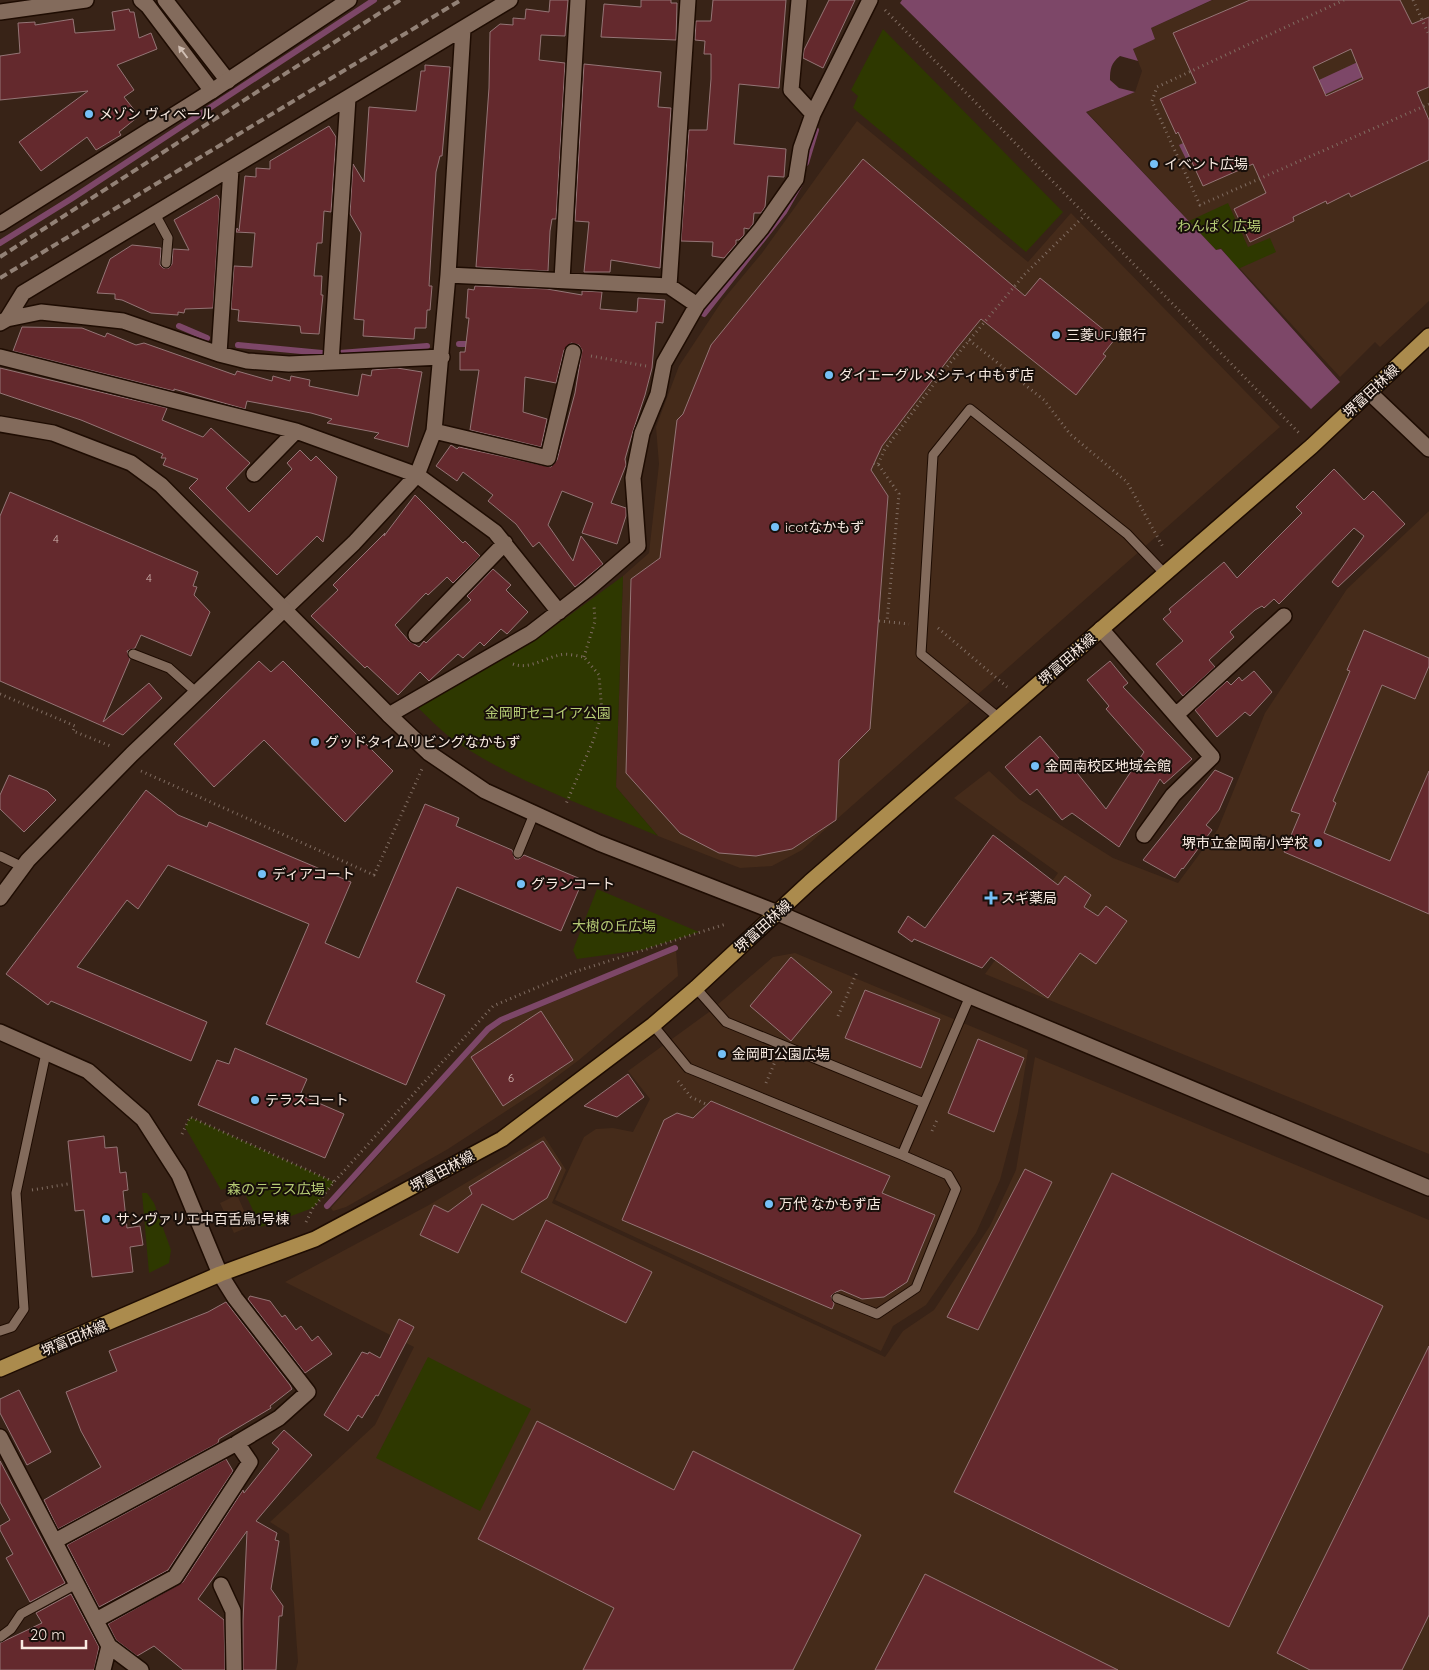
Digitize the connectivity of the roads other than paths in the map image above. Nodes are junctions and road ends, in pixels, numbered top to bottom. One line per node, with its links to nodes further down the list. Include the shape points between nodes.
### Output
1 (86, 0): 10 (street)
2 (141, 0): 13 (street, one-way to 2)
3 (165, 0): 12 (street)
4 (349, 0): 12 (street)
5 (510, 0): 11 (street)
6 (578, 0): 21 (street)
7 (688, 0): 22 (street)
8 (799, 0): 15 (street, via 791,90)
9 (870, 0): 15 (street)
10 (0, 12)
11 (463, 29): 14 (street); 20 (street)
12 (228, 81): 13 (street)
13 (212, 91): 18 (street)
14 (348, 98): 16 (street); 30 (street)
15 (813, 114): 23 (street, via 801,148 796,179 761,229)
16 (231, 169): 17 (street); 27 (street)
17 (155, 214): 19 (lane, via 168,238); 24 (street, via 23,293)
18 (0, 224)
19 (166, 263)
20 (448, 276): 21 (street); 29 (street)
21 (562, 280): 22 (street)
22 (669, 286): 23 (street)
23 (697, 305): 41 (street, via 663,369 658,394 642,433 633,478 638,546)
24 (3, 321): 27 (street, via 41,312 123,321)
25 (1429, 336): 31 (main road, 堺富田林線)
26 (573, 352): 34 (street, via 548,458)
27 (218, 354): 30 (street, via 247,361 289,364)
28 (0, 357): 33 (street)
29 (442, 358): 30 (street); 34 (street)
30 (331, 362)
31 (1370, 393): 35 (street); 39 (main road, 堺富田林線)
32 (0, 424): 40 (street, via 53,433 131,463 161,485)
33 (296, 431): 36 (street); 37 (street)
34 (434, 431): 37 (street)
35 (1429, 449)
36 (254, 474)
37 (417, 475): 38 (street, via 495,532); 40 (street)
38 (505, 543): 41 (street); 44 (street)
39 (1165, 574): 43 (main road, 堺富田林線); 49 (lane, via 1127,534 970,408 932,455 921,654)
40 (286, 609): 46 (street); 47 (street)
41 (559, 612): 47 (street, via 532,633)
42 (1284, 616): 48 (street)
43 (1101, 629): 48 (street); 49 (main road, 堺富田林線)
44 (416, 635)
45 (133, 654): 46 (lane, via 169,668)
46 (197, 692): 54 (street)
47 (389, 715): 50 (street, via 429,753 485,791)
48 (1176, 716): 51 (street, via 1212,757 1173,795)
49 (999, 718): 56 (main road, 堺富田林線)
50 (534, 814): 52 (lane); 56 (street, via 599,844)
51 (1144, 835)
52 (518, 853)
53 (0, 856): 54 (lane)
54 (23, 867): 55 (street)
55 (0, 898)
56 (778, 912): 57 (main road, 堺富田林線); 58 (street)
57 (696, 988): 59 (main road, 堺富田林線); 62 (lane, via 726,1022)
58 (970, 996): 62 (lane); 64 (street)
59 (653, 1025): 63 (lane, via 688,1068); 65 (main road, 堺富田林線, via 502,1139 315,1239)
60 (0, 1032): 61 (street)
61 (46, 1053): 65 (street, via 88,1071 143,1119 179,1175); 67 (lane, via 16,1193 24,1309 12,1327)
62 (924, 1104): 63 (lane)
63 (902, 1155): 66 (lane, via 948,1175 956,1188 916,1288 877,1314)
64 (1429, 1188)
65 (220, 1274): 68 (main road, 堺富田林線); 70 (street, via 308,1392 279,1418)
66 (837, 1298)
67 (0, 1331)
68 (0, 1369)
69 (0, 1437): 71 (street)
70 (237, 1442): 71 (street); 74 (street, via 250,1462 175,1577)
71 (54, 1541): 72 (street)
72 (78, 1584): 74 (street); 75 (lane, via 21,1614 11,1629)
73 (221, 1586): 79 (street, via 233,1610)
74 (96, 1620): 76 (street)
75 (0, 1637)
76 (109, 1646): 77 (street); 78 (street)
77 (102, 1670)
78 (141, 1670)
79 (234, 1670)

